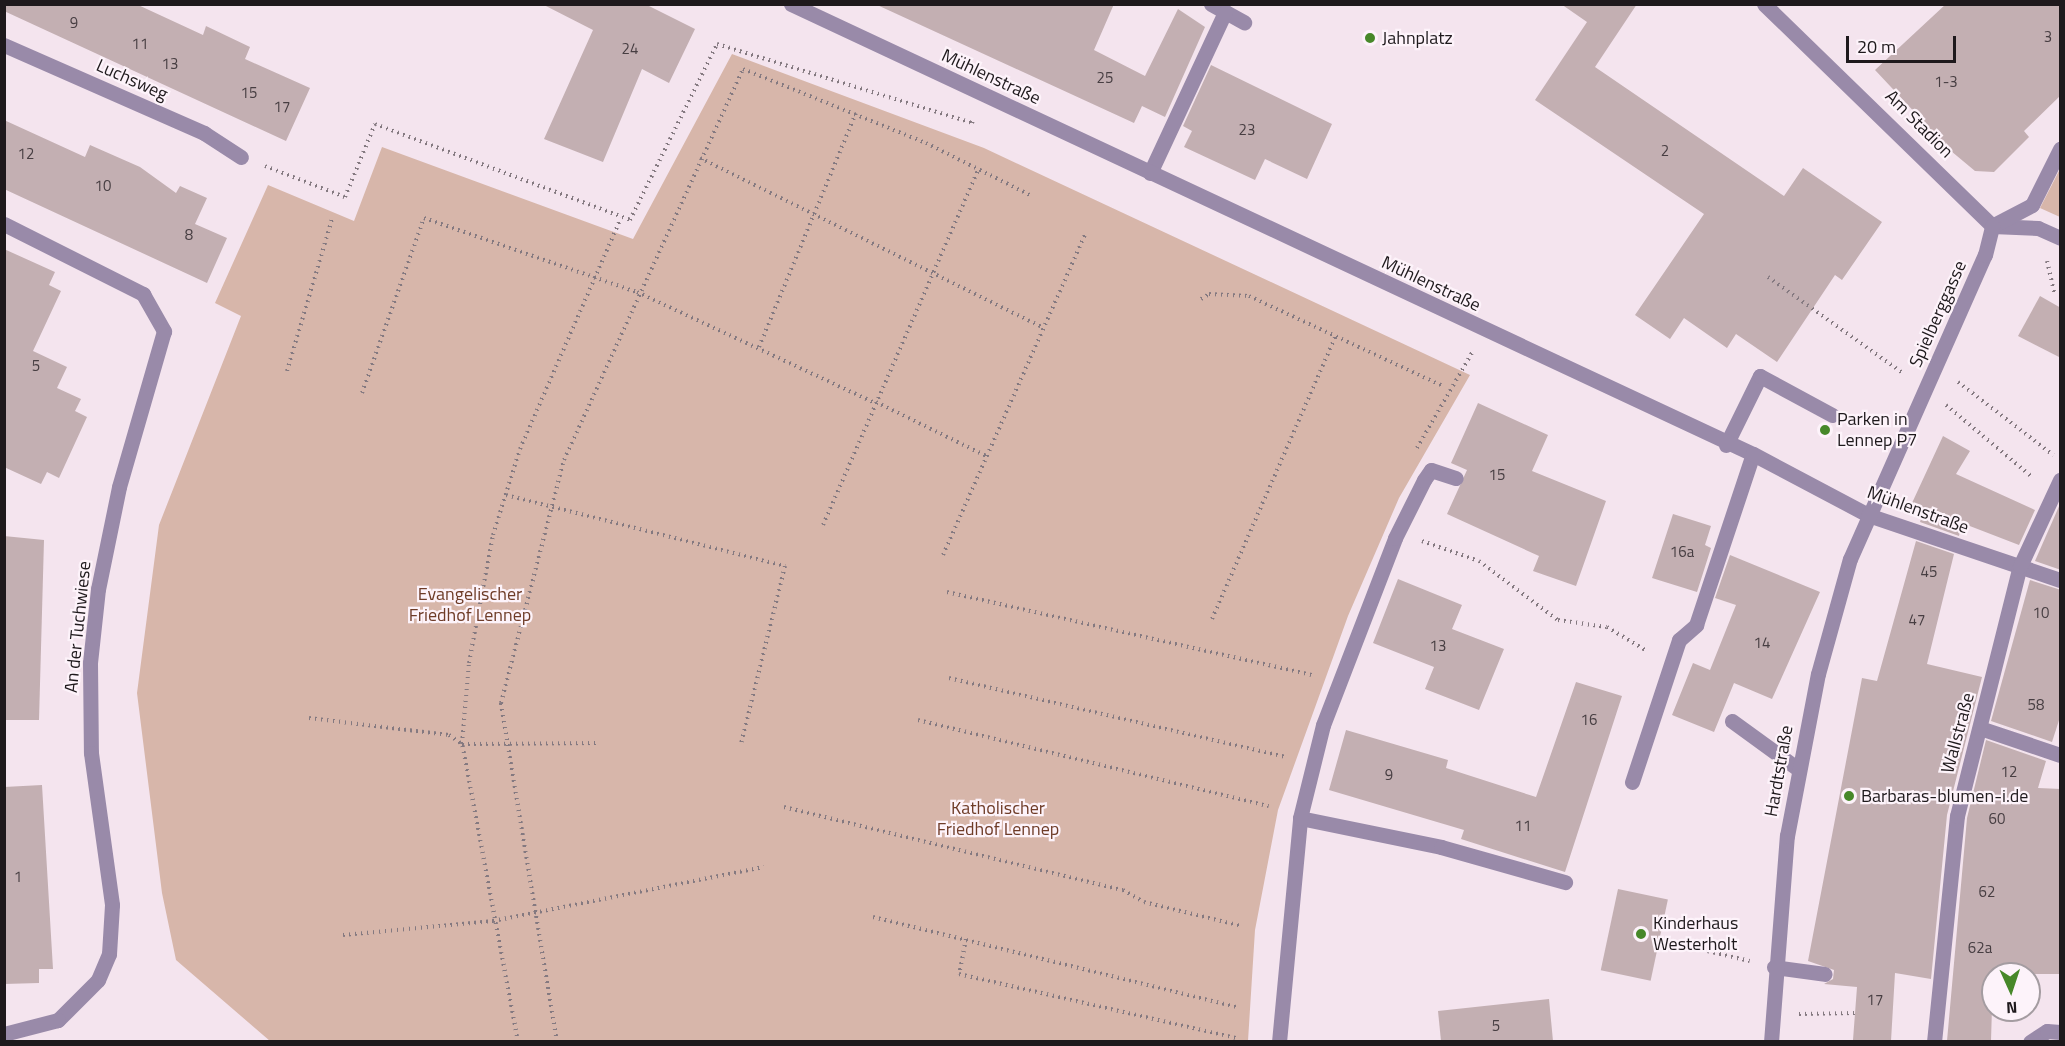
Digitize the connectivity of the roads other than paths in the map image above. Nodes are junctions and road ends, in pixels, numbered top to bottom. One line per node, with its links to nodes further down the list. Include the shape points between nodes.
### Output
1 (791, 4): 9 (street, Mühlenstraße)
2 (1211, 4): 4 (street)
3 (1764, 4): 11 (street, Am Stadion)
4 (1225, 12): 5 (street); 9 (street)
5 (1244, 22)
6 (4, 45): 8 (street, Luchsweg, via 204,133)
7 (2061, 149): 11 (street, via 2032,205)
8 (241, 157)
9 (1150, 173): 14 (street, Mühlenstraße)
10 (4, 224): 31 (street, An der Tuchwiese, via 143,294 164,331 119,487 98,589 90,663 91,753 112,905 109,954 98,980 58,1020)
11 (1992, 226): 12 (street, via 2038,228); 18 (street, Spielberggasse, via 1988,248)
12 (2061, 238)
13 (1832, 415): 14 (street, via 1760,376)
14 (1726, 445): 15 (street, Mühlenstraße)
15 (1753, 454): 18 (street, Mühlenstraße); 25 (street, via 1696,625 1679,640)
16 (1456, 478): 26 (street, via 1431,470 1395,538 1323,725)
17 (2057, 487): 19 (street, Wallstraße)
18 (1868, 515): 19 (street, Mühlenstraße); 24 (street, Hardtstraße, via 1850,559)
19 (2020, 566): 20 (street, Mühlenstraße); 22 (street, Wallstraße)
20 (2061, 580)
21 (1732, 721): 24 (street)
22 (1980, 728): 23 (street); 34 (street, Wallstraße, via 1957,816)
23 (2061, 754)
24 (1798, 769): 28 (street, Hardtstraße)
25 (1632, 782)
26 (1300, 818): 27 (street, via 1441,847); 32 (street)
27 (1565, 882)
28 (1774, 967): 29 (street); 33 (street, Hardtstraße)
29 (1825, 974)
30 (2061, 1032): 35 (street, via 2047,1031)
31 (4, 1034)
32 (1279, 1041)
33 (1771, 1041)
34 (1934, 1041)
35 (2030, 1041)

